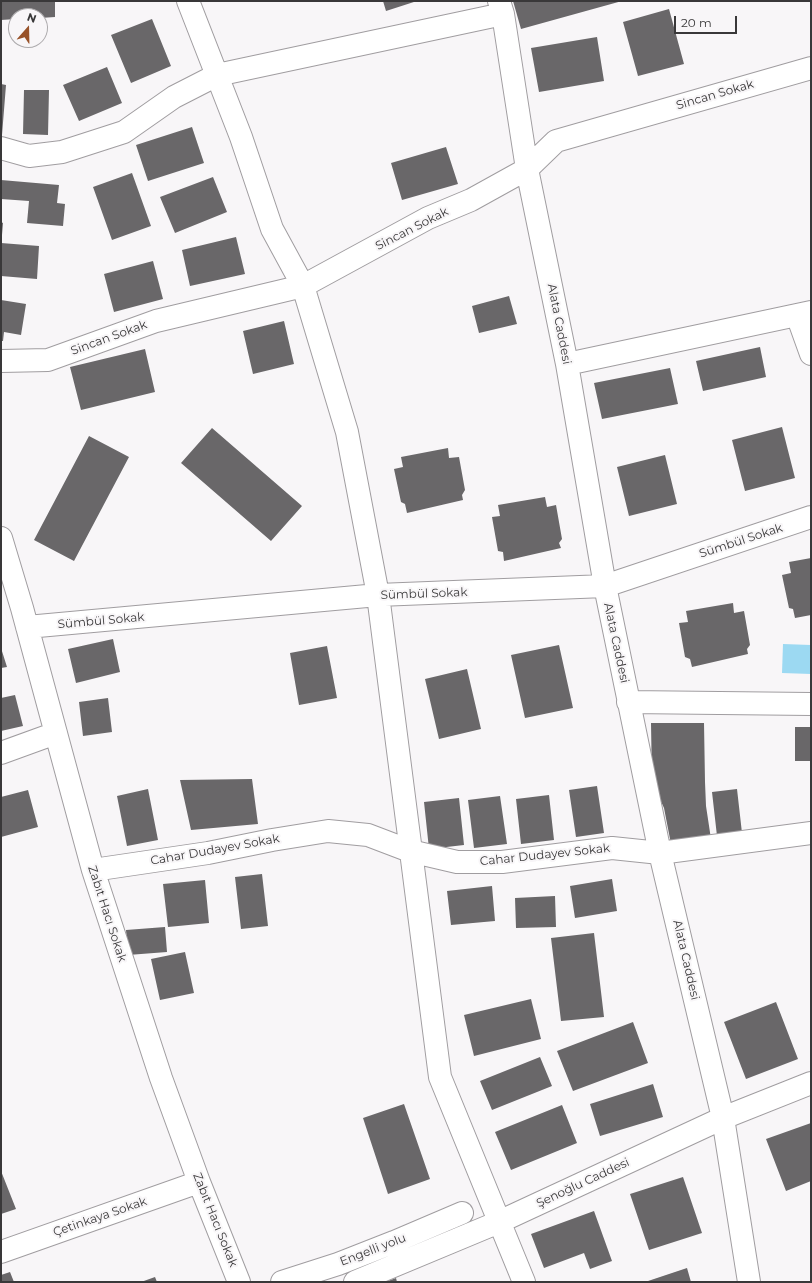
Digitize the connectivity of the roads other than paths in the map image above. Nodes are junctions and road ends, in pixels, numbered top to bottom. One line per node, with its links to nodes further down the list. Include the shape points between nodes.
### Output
1 (188, 1): 4 (street)
2 (501, 8): 4 (street); 6 (street, Alata Caddesi)
3 (811, 68): 6 (street, Sincan Sokak, via 556,141)
4 (217, 75): 5 (street, via 174,97 124,132 62,152 29,156); 7 (street, via 241,136 272,229)
5 (1, 148)
6 (527, 169): 7 (street, Sincan Sokak, via 471,200 428,218); 11 (street, Alata Caddesi)
7 (303, 286): 10 (street, Sincan Sokak, via 156,321 48,360); 15 (street, via 347,432)
8 (804, 314): 9 (street); 11 (street)
9 (811, 354)
10 (1, 362)
11 (567, 364): 14 (street, Alata Caddesi)
12 (811, 517): 14 (street, Sümbül Sokak)
13 (1, 538): 16 (street)
14 (605, 586): 15 (street, Sümbül Sokak); 17 (street, Alata Caddesi)
15 (378, 596): 16 (street, Sümbül Sokak); 22 (street)
16 (27, 627): 19 (street)
17 (628, 702): 18 (street); 23 (street, Alata Caddesi)
18 (811, 704)
19 (56, 734): 20 (street); 24 (street, Zabıt Hacı Sokak)
20 (1, 753)
21 (811, 833): 23 (street, Cahar Dudayev Sokak)
22 (410, 851): 23 (street, Cahar Dudayev Sokak, via 457,862 502,862 612,848); 24 (street, Cahar Dudayev Sokak, via 368,835 328,831 208,853); 29 (street, via 440,1077)
23 (660, 853): 26 (street, Alata Caddesi)
24 (93, 870): 27 (street, Zabıt Hacı Sokak, via 161,1078)
25 (811, 1083): 26 (street, Şenoğlu Caddesi)
26 (723, 1118): 29 (street, Şenoğlu Caddesi); 35 (street, Alata Caddesi)
27 (199, 1182): 30 (street, Çetinkaya Sokak); 31 (street, Zabıt Hacı Sokak)
28 (462, 1214): 32 (street, Engelli yolu, via 338,1264)
29 (499, 1222): 33 (street, Şenoğlu Caddesi); 34 (street)
30 (1, 1252)
31 (239, 1282)
32 (282, 1282)
33 (356, 1282)
34 (524, 1282)
35 (749, 1282)

